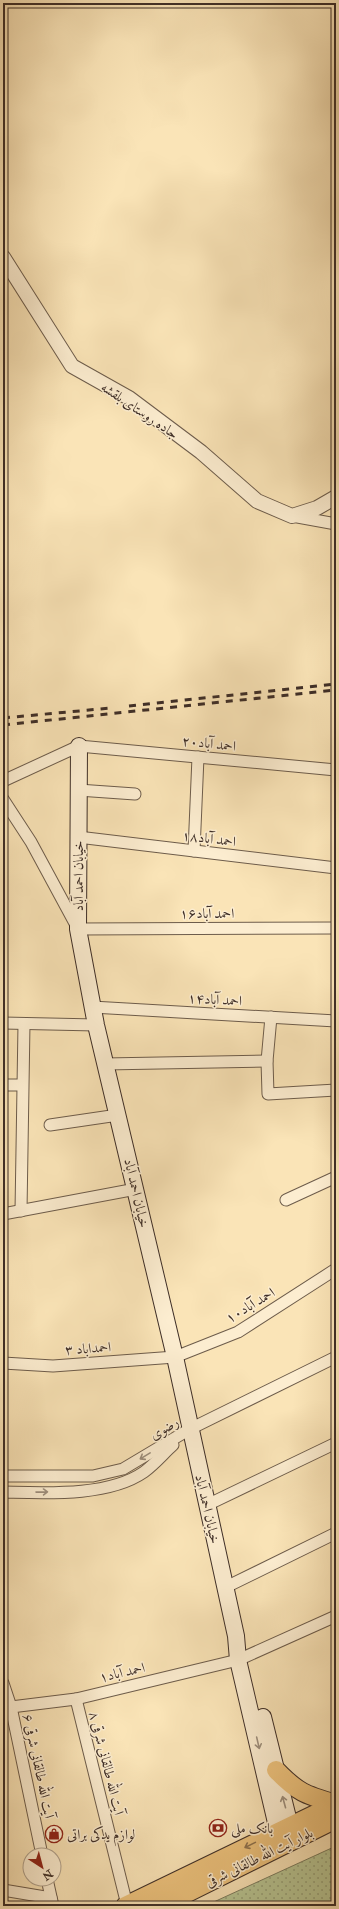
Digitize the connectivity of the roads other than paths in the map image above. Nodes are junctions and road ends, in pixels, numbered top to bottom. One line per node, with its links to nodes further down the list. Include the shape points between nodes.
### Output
1 (3, 257): 3 (street, جاده روستای بلقشه, via 72,366 129,398 201,452 257,501)
2 (336, 497): 3 (street, via 317,508)
3 (292, 516): 4 (street)
4 (336, 524)
5 (79, 746): 6 (street, احمد آباد۲۰); 8 (street); 9 (main road, خیابان احمد آباد)
6 (198, 757): 7 (street, احمد آباد۲۰); 13 (street)
7 (336, 770)
8 (3, 781)
9 (78, 790): 10 (street); 12 (main road, خیابان احمد آباد)
10 (135, 794)
11 (3, 799): 16 (street, via 31,842)
12 (78, 837): 13 (street, احمد آباد۱۸); 16 (main road, خیابان احمد آباد)
13 (194, 851): 14 (street, احمد آباد۱۸)
14 (336, 868)
15 (336, 928): 16 (street, احمد آباد۱۶)
16 (78, 929): 17 (main road, خیابان احمد آباد)
17 (92, 1007): 18 (street, احمد آباد۱۴); 22 (main road, خیابان احمد آباد)
18 (271, 1017): 19 (street, احمد آباد۱۴); 23 (street)
19 (336, 1021)
20 (3, 1023): 21 (street)
21 (24, 1024): 22 (street); 26 (street)
22 (96, 1025): 24 (main road, خیابان احمد آباد)
23 (267, 1062): 24 (street); 27 (street, via 268,1094)
24 (105, 1064): 28 (main road, خیابان احمد آباد)
25 (3, 1085): 26 (street)
26 (22, 1085): 33 (street)
27 (336, 1090)
28 (118, 1114): 29 (street); 31 (main road, خیابان احمد آباد)
29 (50, 1125)
30 (336, 1177): 32 (street)
31 (136, 1189): 33 (street); 36 (main road, خیابان احمد آباد)
32 (286, 1200)
33 (21, 1211): 34 (street)
34 (3, 1214)
35 (336, 1269): 36 (street, احمد آباد۱۰, via 238,1332)
36 (175, 1357): 38 (street, احمداباد ۳, via 53,1366); 39 (main road, خیابان احمد آباد)
37 (336, 1357): 39 (street)
38 (3, 1363)
39 (190, 1429): 41 (street, رضوی, one-way to 41, via 123,1469 93,1476); 42 (street, رضوی, one-way to 39, via 90,1491 116,1484 143,1472); 43 (main road, خیابان احمد آباد)
40 (336, 1443): 43 (street)
41 (3, 1476)
42 (3, 1492)
43 (207, 1505): 45 (main road, خیابان احمد آباد)
44 (336, 1533): 45 (street)
45 (226, 1587): 47 (main road, خیابان احمد آباد)
46 (336, 1616): 47 (street, احمد آباد۱)
47 (243, 1658): 49 (street, احمد آباد۱); 51 (main road, خیابان احمد آباد); 54 (main road, خیابان احمد آباد, one-way to 54)
48 (3, 1683): 50 (street, آیت الله طالقانی شرقی ۶)
49 (76, 1699): 50 (street, احمد آباد۱); 59 (street, آیت الله طالقانی شرقی ۸)
50 (12, 1707): 55 (street, آیت الله طالقانی شرقی ۶)
51 (276, 1770): 52 (main road, via 293,1787 305,1794); 54 (main road, خیابان احمد آباد, one-way to 51)
52 (336, 1804): 54 (main road, بلوار آیت الله طالقانی شرقی)
53 (336, 1820): 54 (main road, بلوار آیت الله طالقانی شرقی)
54 (286, 1835): 59 (main road, بلوار آیت الله طالقانی شرقی, one-way to 59); 60 (main road, بلوار آیت الله طالقانی شرقی)
55 (40, 1847)
56 (49, 1887): 58 (street)
57 (3, 1890): 58 (street)
58 (52, 1902)
59 (126, 1905)
60 (161, 1906)

